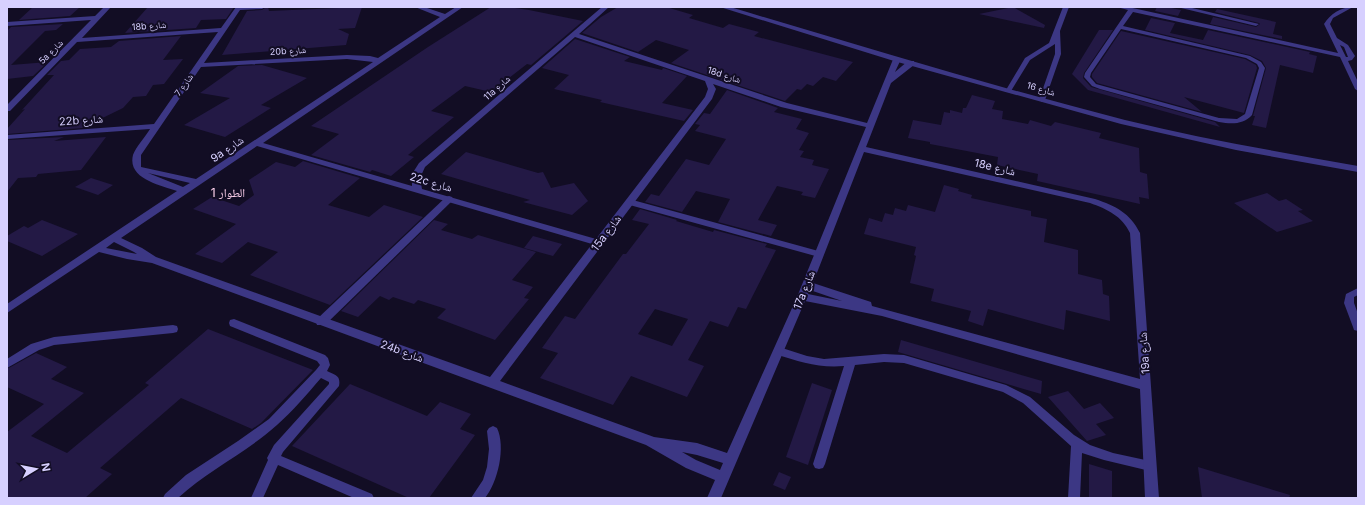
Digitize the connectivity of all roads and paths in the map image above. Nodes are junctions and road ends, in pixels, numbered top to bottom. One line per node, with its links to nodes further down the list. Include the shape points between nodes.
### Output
1 (108, 7): 15 (street, 5a شارع)
2 (262, 7): 11 (street)
3 (418, 7): 14 (street)
4 (460, 7): 14 (street, 9a شارع)
5 (606, 7): 22 (street, 11a شارع)
6 (723, 7): 26 (street, شارع 16)
7 (1066, 7): 20 (lane)
8 (1120, 7): 12 (lane)
9 (1180, 7): 13 (lane)
10 (1350, 7): 23 (lane, via 1327,21)
11 (238, 8): 21 (street, شارع 7)
12 (1131, 10): 17 (lane); 19 (lane)
13 (1198, 11): 17 (lane); 18 (lane)
14 (446, 16): 27 (street, 9a شارع)
15 (97, 18): 16 (street); 24 (street, 5a شارع)
16 (7, 24)
17 (1194, 24): 25 (lane)
18 (1256, 24)
19 (1120, 27): 19 (lane, via 1088,74 1089,81 1094,85 1218,120 1235,121 1246,118 1262,68 1259,62)
20 (1058, 29): 33 (lane, via 1050,46 1027,59); 34 (lane, via 1058,54)
21 (223, 30): 24 (street, 18b شارع); 29 (street, شارع 7)
22 (574, 34): 30 (street, 18d شارع); 44 (street, 11a شارع, via 422,165 415,181)
23 (1333, 38): 25 (lane); 25 (lane, via 1346,46 1352,57)
24 (76, 40): 35 (street, 5a شارع)
25 (1342, 58): 32 (lane)
26 (897, 59): 28 (street, شارع 16); 31 (street, 17a شارع)
27 (378, 60): 29 (street, 20b شارع, via 347,57); 39 (street, 9a شارع)
28 (911, 63): 31 (street, 17a شارع); 33 (street, شارع 16)
29 (198, 65): 36 (street, شارع 7)
30 (708, 80): 37 (street, 18d شارع, via 799,110); 47 (street, 15a شارع, via 712,89 709,97)
31 (889, 80): 37 (street, 17a شارع)
32 (1358, 88)
33 (1009, 90): 34 (street, شارع 16)
34 (1042, 100): 42 (street, شارع 16, via 1168,133)
35 (7, 109)
36 (156, 126): 38 (street, 22b شارع); 41 (street, شارع 7, via 139,152)
37 (870, 126): 40 (street, 17a شارع)
38 (7, 137)
39 (255, 143): 43 (street, 9a شارع); 44 (street, 22c شارع)
40 (862, 149): 48 (street, 18e شارع, via 1092,201); 52 (street, 17a شارع)
41 (137, 166): 43 (street); 45 (street, via 140,172 147,176)
42 (1358, 169)
43 (198, 182): 45 (street, 9a شارع)
44 (418, 190): 46 (street, 22c شارع)
45 (184, 191): 49 (street, 9a شارع)
46 (449, 199): 50 (street, 22c شارع); 59 (lane)
47 (630, 202): 50 (street, 15a شارع); 52 (lane)
48 (1121, 214): 68 (street, 19a شارع, via 1131,223 1135,233)
49 (114, 238): 51 (street, 9a شارع); 53 (street, 24b شارع)
50 (599, 243): 67 (street, 15a شارع)
51 (98, 248): 53 (street, 24b شارع); 57 (street, 9a شارع)
52 (819, 254): 54 (street, 17a شارع)
53 (153, 260): 59 (street, 24b شارع)
54 (807, 284): 56 (street, 17a شارع); 58 (street)
55 (1358, 291): 61 (lane, via 1349,296)
56 (802, 297): 58 (street); 63 (street, 17a شارع)
57 (7, 309)
58 (882, 312): 68 (street)
59 (321, 322): 67 (street, 24b شارع)
60 (234, 323): 66 (lane, via 321,358 324,365)
61 (1358, 327)
62 (173, 329): 65 (lane, via 54,341 34,346)
63 (778, 351): 64 (lane, via 822,363); 73 (street, 17a شارع)
64 (850, 363): 71 (lane, via 881,358 904,359 1015,392 1031,402); 74 (lane)
65 (7, 364)
66 (320, 373): 72 (lane, via 333,378 334,386 284,441); 77 (lane, via 273,422 190,478)
67 (492, 383): 70 (street, 24b شارع)
68 (1146, 386): 75 (street, 19a شارع)
69 (493, 431): 80 (lane, via 495,460 492,476 485,490)
70 (651, 441): 73 (street, 24b شارع, via 697,449); 76 (street, 24b شارع, via 691,464)
71 (1077, 444): 75 (lane, via 1095,452); 82 (lane)
72 (273, 458): 78 (lane, via 266,480); 79 (lane)
73 (731, 460): 76 (street, 17a شارع)
74 (819, 464)
75 (1150, 466): 83 (street, 19a شارع)
76 (723, 477): 81 (street, 17a شارع)
77 (169, 498)
78 (256, 498)
79 (368, 498)
80 (477, 498)
81 (714, 498)
82 (1074, 498)
83 (1152, 498)

